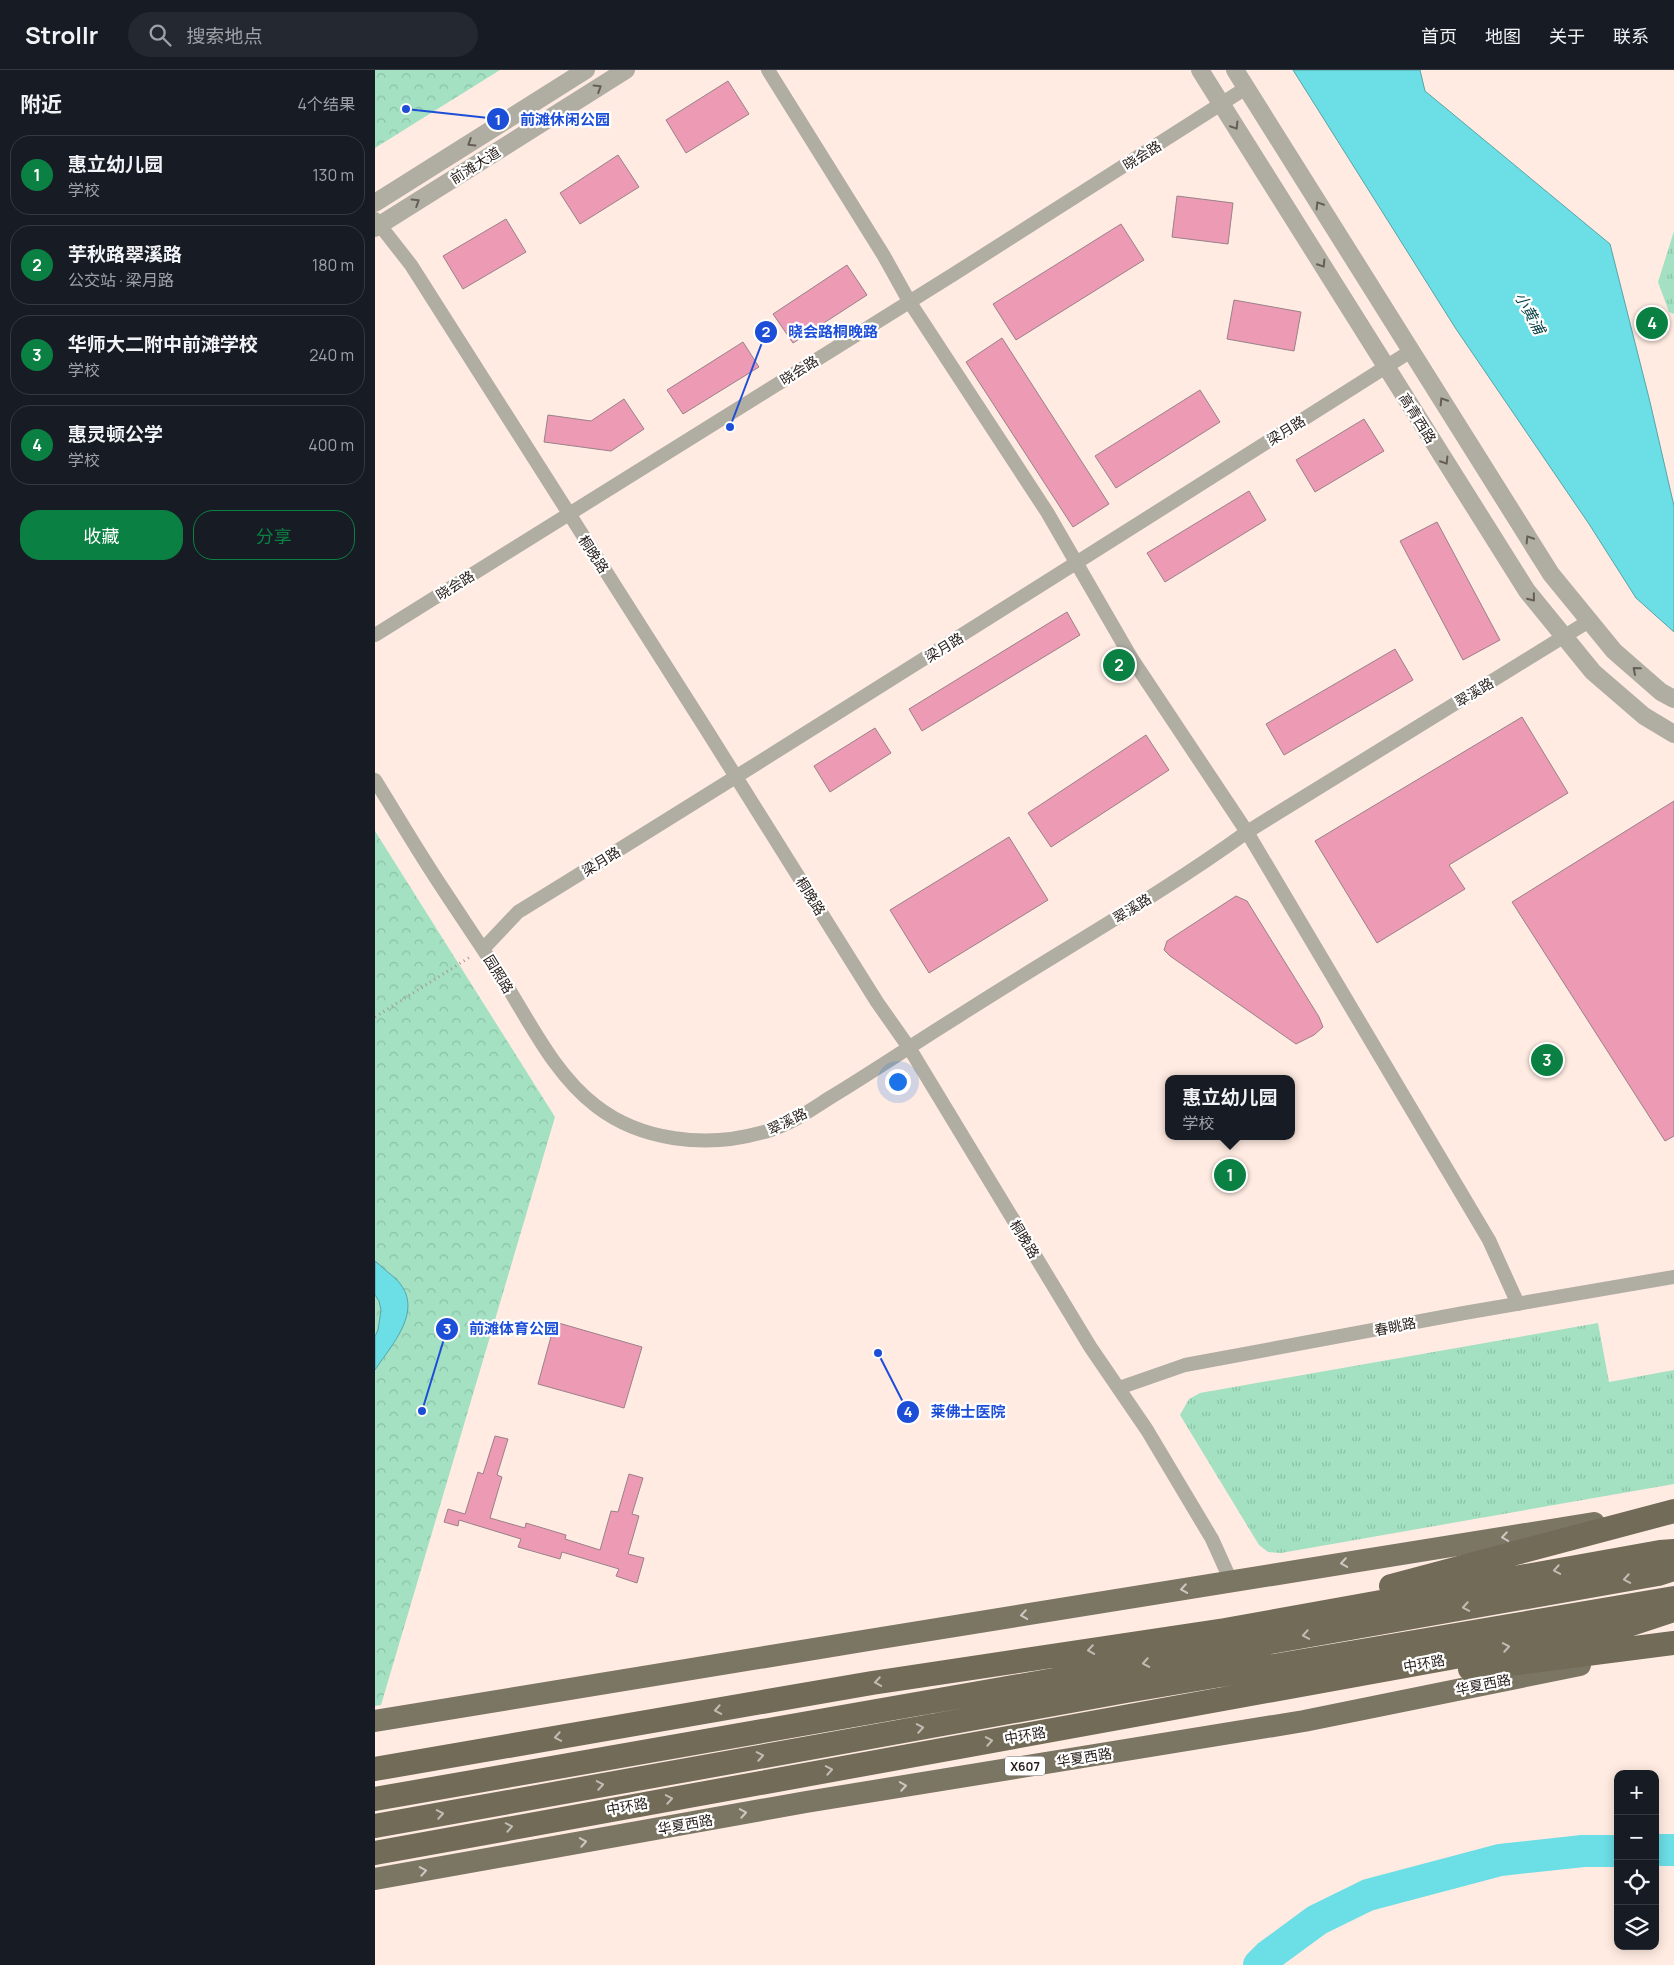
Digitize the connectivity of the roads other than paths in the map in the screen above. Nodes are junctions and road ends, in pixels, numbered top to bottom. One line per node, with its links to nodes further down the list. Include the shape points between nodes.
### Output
1 (586, 70): 8 (street, 前滩大道, one-way to 8)
2 (626, 70): 9 (street, 前滩大道, one-way to 2)
3 (768, 70): 10 (street)
4 (1200, 70): 7 (street, 高青西路)
5 (1235, 70): 6 (street)
6 (1246, 88): 7 (street, 晓会路); 11 (street, one-way to 6)
7 (1221, 104): 10 (street, 晓会路); 12 (street, 高青西路, one-way to 12)
8 (375, 203)
9 (376, 224): 13 (street, 桐晚路, via 411,265)
10 (909, 300): 13 (street, 晓会路); 14 (street, via 1047,512)
11 (1411, 351): 12 (street, 梁月路); 15 (street, one-way to 11, via 1551,574)
12 (1386, 367): 14 (street, 梁月路); 17 (street, 高青西路, one-way to 17, via 1527,591)
13 (568, 514): 16 (street, 晓会路); 20 (street, 桐晚路)
14 (1075, 564): 20 (street, 梁月路); 22 (street, via 1132,659)
15 (1589, 620): 17 (street, 翠溪路); 18 (street, one-way to 15, via 1661,692 1614,652)
16 (375, 635)
17 (1564, 636): 19 (street, 高青西路, via 1593,672 1644,716); 22 (street, 翠溪路)
18 (1674, 699)
19 (1674, 734)
20 (737, 777): 23 (street, 梁月路, via 518,912); 24 (street, 桐晚路, via 877,1002)
21 (375, 780): 23 (street, 园照路)
22 (1247, 832): 24 (street, 翠溪路, via 1195,869); 27 (street, via 1489,1240)
23 (483, 949): 25 (street, 园照路, via 554,1062 576,1089 623,1124)
24 (910, 1048): 25 (street, 翠溪路, via 787,1124 761,1133 723,1140 689,1140); 28 (street, 桐晚路, via 1091,1348)
25 (656, 1134)
26 (1674, 1277): 27 (street, 春眺路)
27 (1518, 1304): 28 (street, 春眺路, via 1185,1365)
28 (1119, 1388): 32 (street, 桐晚路, via 1213,1539)
29 (1674, 1510): 32 (main road, one-way to 32); 35 (highway)
30 (1674, 1551): 35 (highway, one-way to 35)
31 (1674, 1569): 40 (highway, one-way to 40, via 1649,1576)
32 (1231, 1581): 38 (main road, one-way to 38)
33 (1674, 1598): 41 (highway, 中环路, one-way to 33, via 1136,1689)
34 (1674, 1610): 37 (highway, 中环路, one-way to 34, via 1625,1626)
35 (1225, 1630): 39 (highway, one-way to 39, via 872,1683)
36 (1674, 1644): 37 (highway); 43 (main road, 华夏西路 / X607, one-way to 36, via 806,1802 1304,1721)
37 (1200, 1704): 42 (highway, 中环路, one-way to 37)
38 (375, 1722)
39 (375, 1769)
40 (375, 1799)
41 (375, 1826)
42 (375, 1853)
43 (375, 1879)

